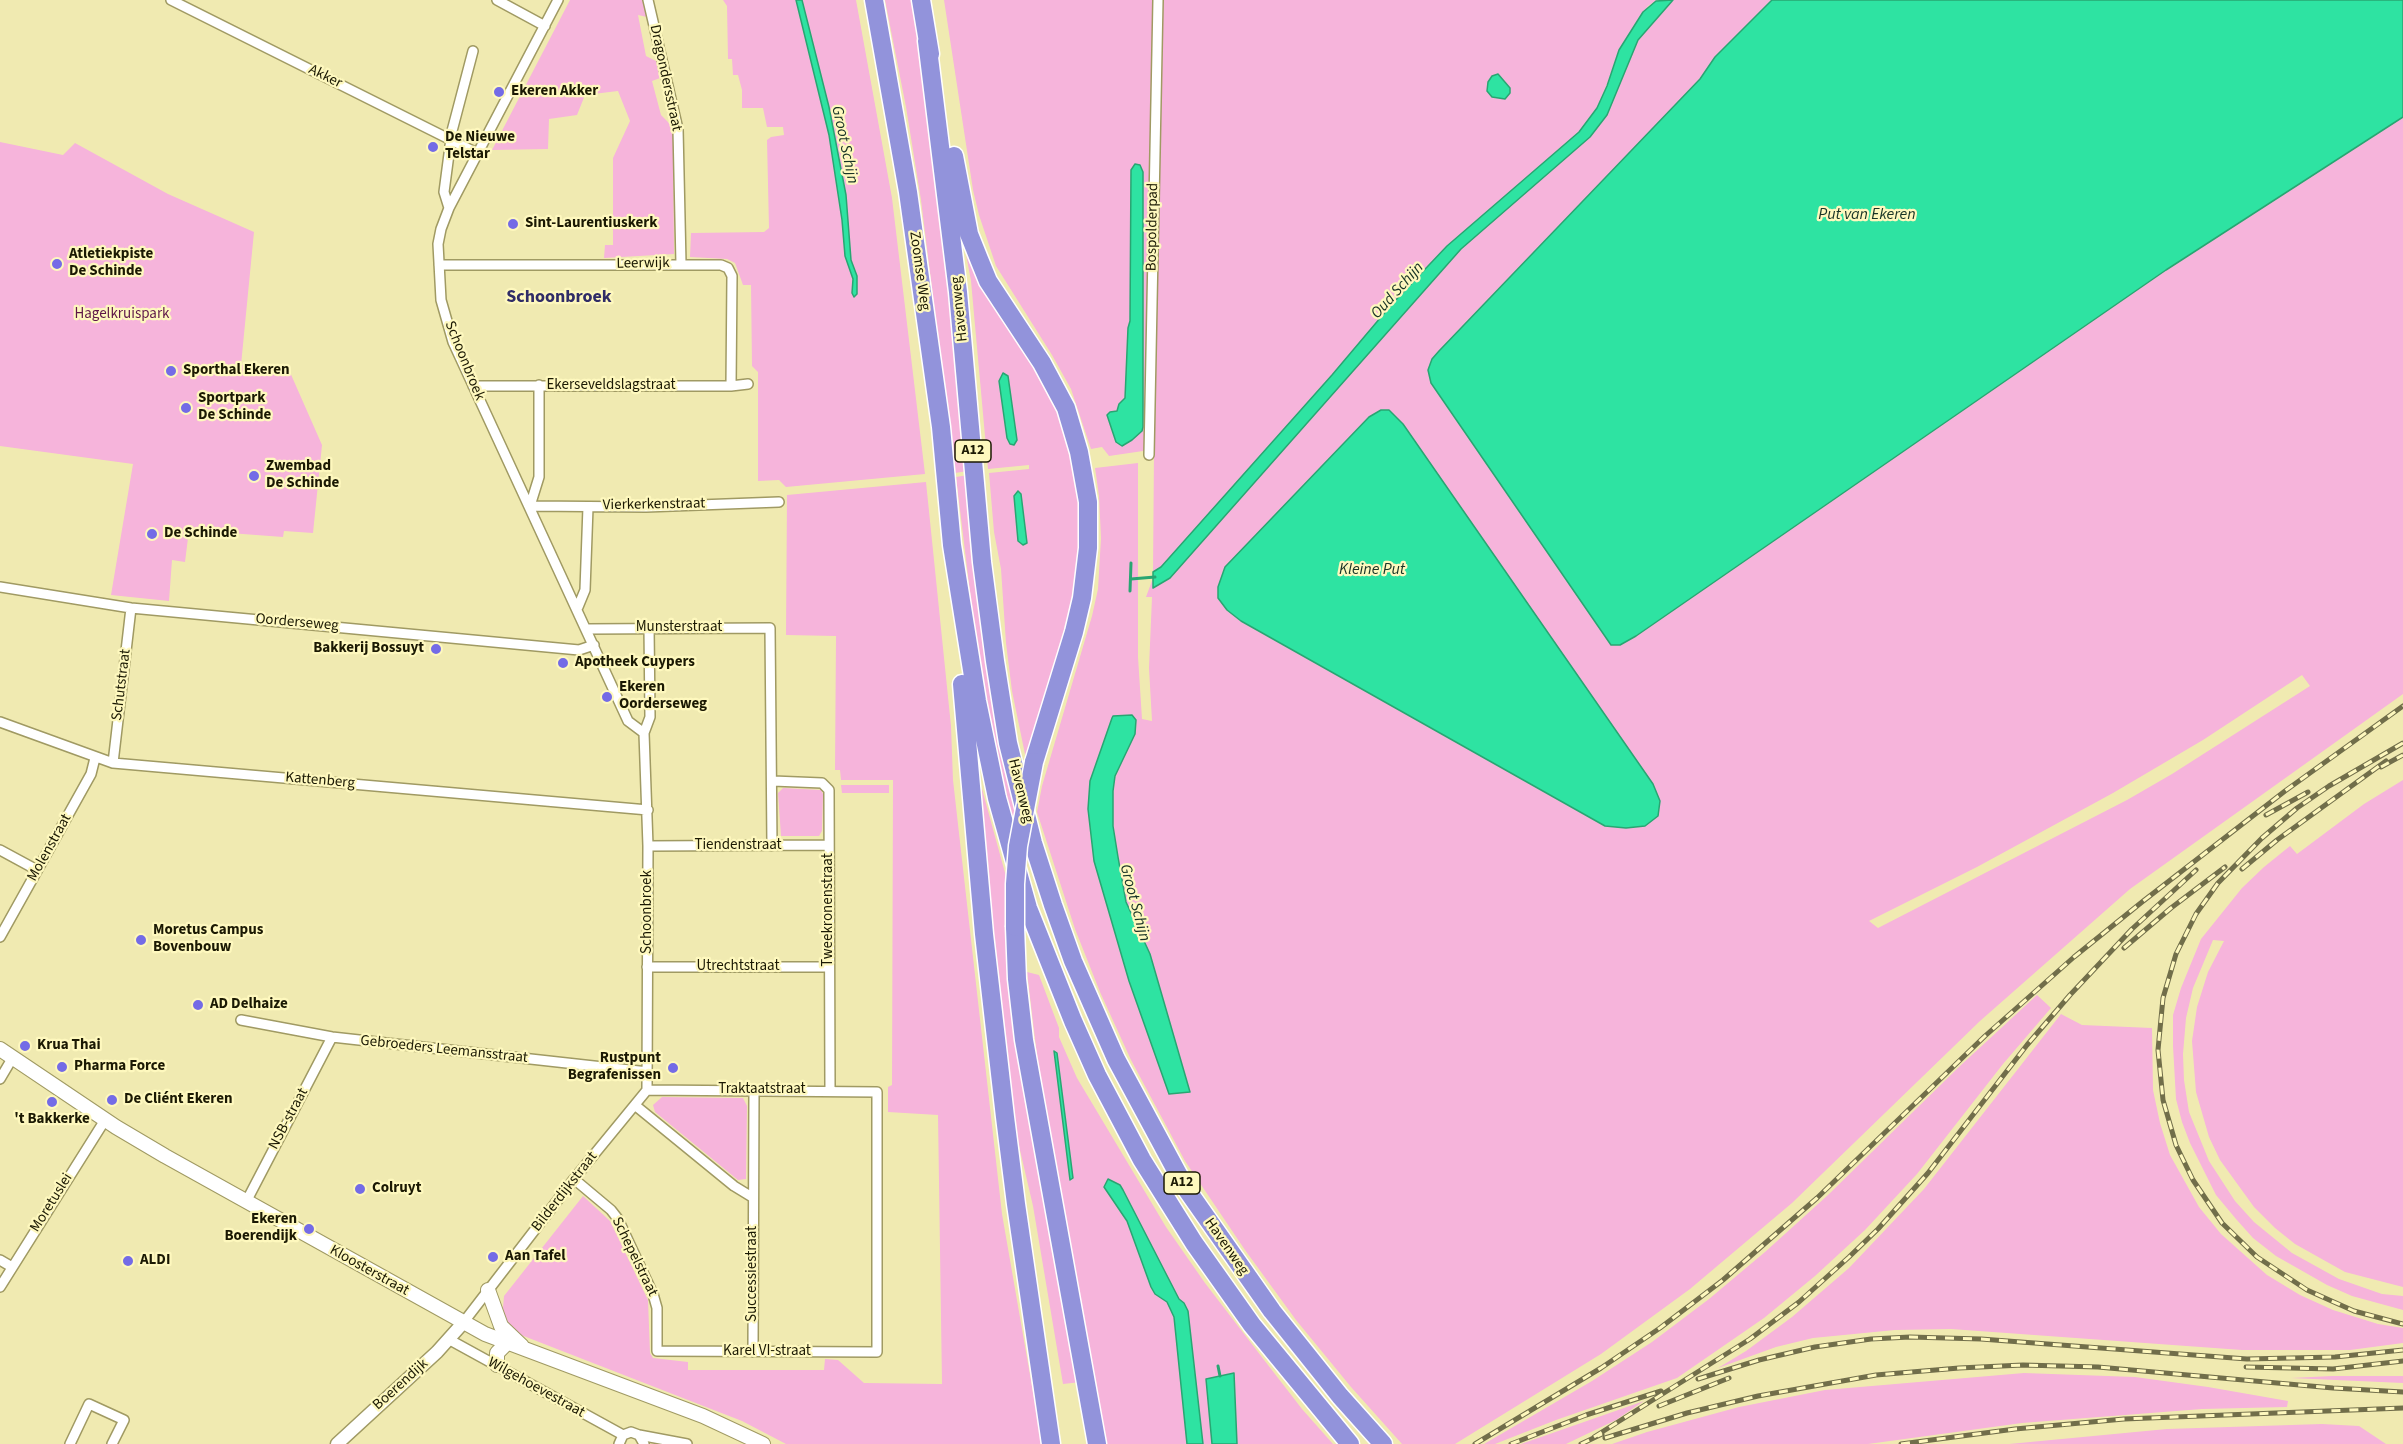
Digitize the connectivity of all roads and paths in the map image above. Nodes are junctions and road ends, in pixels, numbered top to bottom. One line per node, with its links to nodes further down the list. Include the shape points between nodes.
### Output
1 (171, 0): 11 (street, Akker)
2 (497, 0): 8 (street)
3 (558, 0): 8 (street, Schoonbroek)
4 (648, 0): 14 (street, Dragondersstraat, via 678,129)
5 (874, 0): 24 (highway, Zoomse Weg / A12, via 908,192)
6 (921, 0): 9 (highway, A12)
7 (1158, 0): 20 (street, Bospolderpad)
8 (545, 26): 12 (street, Schoonbroek)
9 (927, 41): 79 (highway, bridge, via 969,234 988,281 1042,363 1066,408 1088,502 1082,598 1034,762 1018,846 1015,927 1024,1040); 81 (highway, Havenweg / A12, via 958,292 982,562 996,670 1008,743 1053,905 1116,1059 1185,1187 1272,1311)
10 (473, 51): 11 (street, Schoonbroek)
11 (451, 139): 12 (street, Akker); 13 (street, Schoonbroek, via 444,192)
12 (479, 154): 13 (street, Schoonbroek)
13 (449, 208): 15 (street, Schoonbroek, via 438,244)
14 (681, 264): 15 (street, Leerwijk); 19 (street, Leerwijk, via 721,265 732,276)
15 (439, 265): 18 (street, Schoonbroek, via 441,300 453,342)
16 (748, 384): 19 (street, Ekerseveldslagstraat)
17 (539, 385): 18 (street, Ekerseveldslagstraat); 19 (street, Ekerseveldslagstraat); 22 (street, via 539,477)
18 (473, 386): 22 (street, Schoonbroek)
19 (731, 386)
20 (1149, 455)
21 (779, 502): 23 (street, Vierkerkenstraat)
22 (530, 506): 23 (street, Vierkerkenstraat); 27 (street, Schoonbroek)
23 (588, 507): 27 (street, via 585,590)
24 (952, 545): 78 (highway, via 952,590 984,934 1016,1204); 80 (highway, Havenweg / A12, via 976,701 997,798 1029,908 1073,1021 1131,1140 1189,1235 1252,1325)
25 (0, 587): 26 (street, Oorderseweg)
26 (131, 608): 30 (street, Oorderseweg, via 579,650); 34 (street, Schutstraat)
27 (578, 608): 29 (street, Schoonbroek)
28 (649, 627): 29 (street, Munsterstraat); 32 (street, Schoonbroek, via 650,717); 35 (street, Munsterstraat, via 770,628)
29 (587, 629): 30 (street, Schoonbroek)
30 (594, 645): 32 (street, Schoonbroek, via 628,721)
31 (0, 722): 33 (street, Kattenberg)
32 (644, 733): 36 (street, Schoonbroek)
33 (95, 758): 34 (street, Kattenberg); 41 (street, Molenstraat, via 91,774)
34 (113, 763): 36 (street, Kattenberg)
35 (773, 781): 38 (street); 39 (street, Tweekronenstraat, via 826,785 830,795)
36 (648, 810): 37 (street, Schoonbroek)
37 (648, 846): 38 (street, Tiendenstraat); 43 (street, Schoonbroek)
38 (772, 846): 39 (street, Tiendenstraat)
39 (829, 846): 44 (street, Tweekronenstraat)
40 (0, 850): 41 (street)
41 (37, 870): 42 (street, Molenstraat)
42 (0, 937)
43 (648, 967): 44 (street, Utrechtstraat); 49 (street, Schoonbroek)
44 (829, 967): 53 (street, Tweekronenstraat)
45 (241, 1020): 46 (street, Gebroeders Leemansstraat)
46 (333, 1037): 49 (street, Gebroeders Leemansstraat); 58 (street, NSB-straat)
47 (0, 1049): 48 (main road, Kloosterstraat)
48 (13, 1057): 50 (street); 55 (main road, Kloosterstraat)
49 (648, 1072): 51 (street, Schoonbroek)
50 (0, 1078)
51 (647, 1090): 52 (street, Traktaatstraat); 54 (street, Bilderdijkstraat)
52 (754, 1090): 53 (street, Traktaatstraat); 57 (street, Successiestraat)
53 (830, 1090): 69 (street, Traktaatstraat, via 877,1092)
54 (636, 1106): 56 (street, Bilderdijkstraat); 57 (street)
55 (105, 1120): 58 (main road, Kloosterstraat); 60 (street, Moretuslei)
56 (574, 1179): 62 (street, Bilderdijkstraat); 66 (street, Schepelstraat, via 618,1219 653,1294 657,1308)
57 (752, 1197): 68 (street, Successiestraat)
58 (246, 1202): 63 (main road, Kloosterstraat)
59 (0, 1260): 60 (street)
60 (12, 1267): 61 (street, Moretuslei)
61 (0, 1287)
62 (488, 1290): 63 (street, Bilderdijkstraat); 67 (main road, via 501,1326)
63 (463, 1323): 64 (street, Boerendijk); 65 (main road, Kloosterstraat)
64 (450, 1340): 70 (street, Wilgehoevestraat); 76 (street, Boerendijk)
65 (507, 1343): 67 (main road, Kloosterstraat); 70 (main road, via 497,1353)
66 (657, 1351): 68 (street, Karel VI-straat)
67 (528, 1352): 77 (main road, Kloosterstraat, via 703,1416)
68 (753, 1352): 69 (street, Karel VI-straat)
69 (877, 1352)
70 (497, 1365): 71 (street, Wilgehoevestraat)
71 (621, 1440): 72 (street, Wilgehoevestraat, via 631,1432)
72 (642, 1440): 73 (street, Wilgehoevestraat)
73 (682, 1443)
74 (70, 1444): 75 (street, via 89,1404 124,1420)
75 (112, 1444)
76 (337, 1444)
77 (763, 1444)
78 (1052, 1444)
79 (1097, 1444)
80 (1350, 1444)
81 (1383, 1444)

